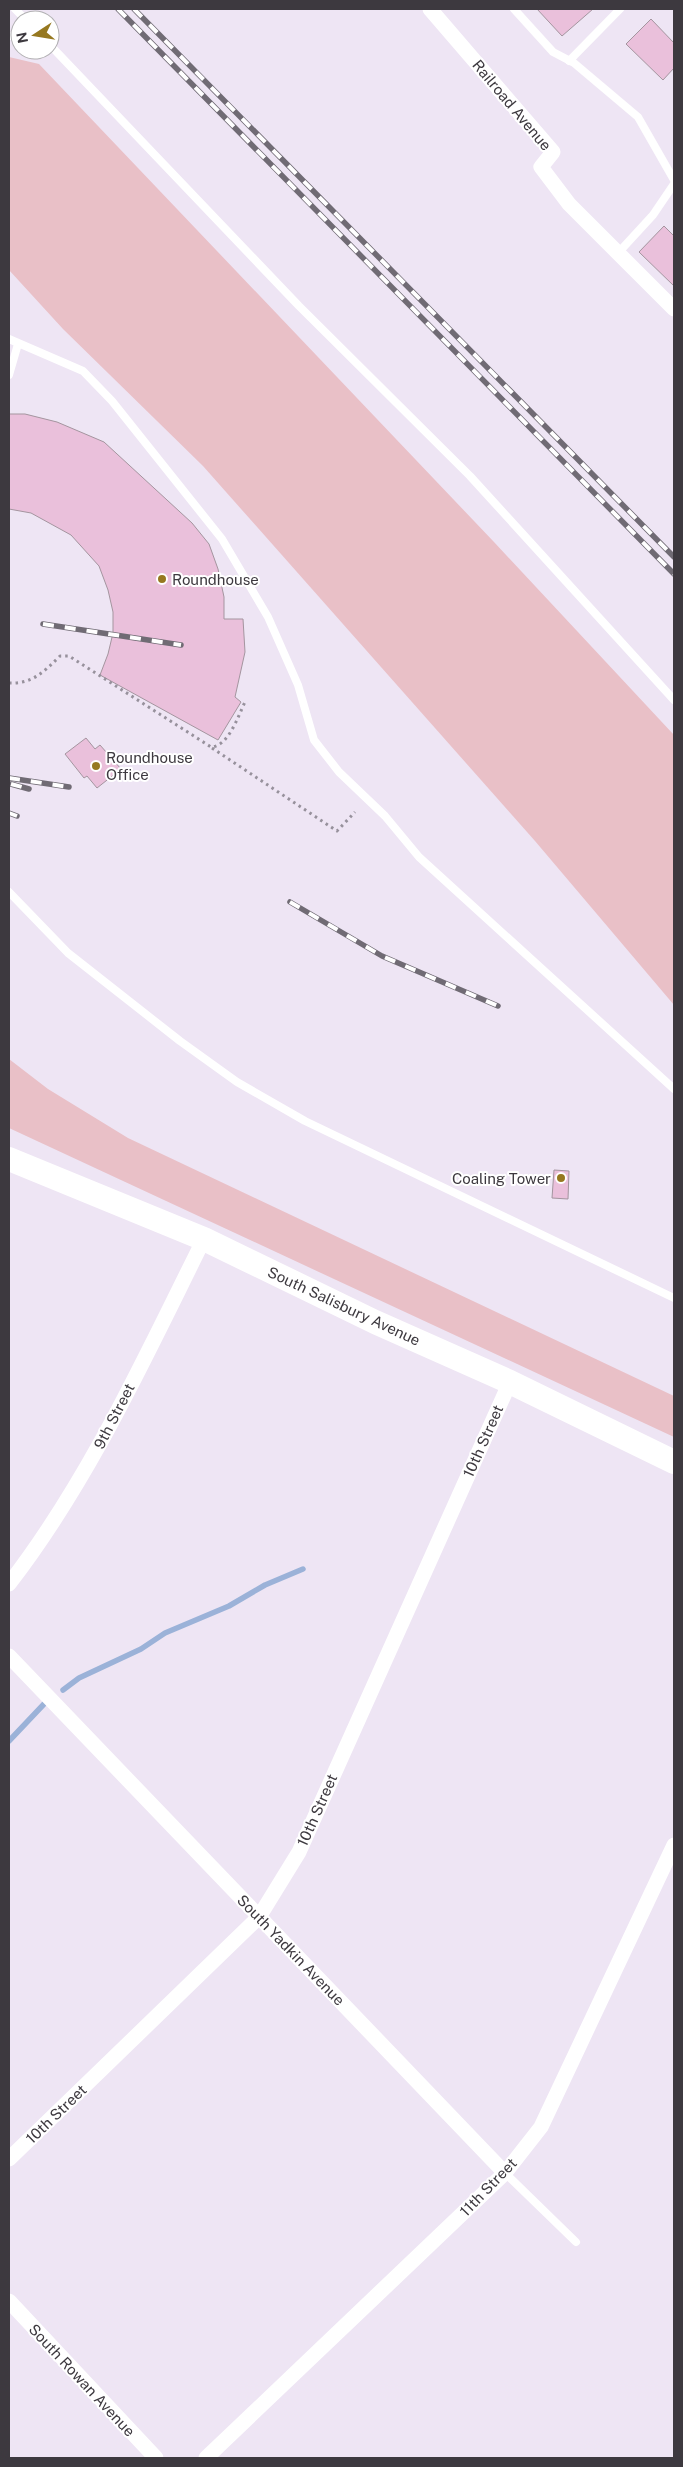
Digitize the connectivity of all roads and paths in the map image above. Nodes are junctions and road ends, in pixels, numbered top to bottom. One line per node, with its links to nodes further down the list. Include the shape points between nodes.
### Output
1 (430, 9): 8 (street, Railroad Avenue, via 553,152 541,167 569,204)
2 (514, 9): 5 (lane, via 553,52)
3 (620, 9): 5 (lane)
4 (60, 55): 14 (lane, via 299,306 470,476)
5 (569, 61): 6 (lane, via 638,117)
6 (674, 180)
7 (674, 184): 8 (lane, via 653,215)
8 (619, 252): 9 (street, Railroad Avenue)
9 (674, 309)
10 (9, 339): 11 (lane)
11 (18, 344): 12 (lane); 19 (lane, via 82,371 112,401 222,539 268,617 298,685 314,740 339,772 384,816 419,857)
12 (9, 375)
13 (9, 683): 16 (path, via 30,681 48,670 60,656 69,656)
14 (674, 700)
15 (245, 702): 16 (path, via 224,741)
16 (212, 748): 17 (path, via 337,831)
17 (355, 812)
18 (9, 892): 22 (lane, via 68,953 237,1082 306,1121)
19 (674, 1089)
20 (9, 1159): 21 (main road, South Salisbury Avenue)
21 (204, 1239): 23 (main road, South Salisbury Avenue, via 375,1322); 25 (street, 9th Street, via 96,1451 41,1542)
22 (674, 1298)
23 (510, 1382): 24 (main road, South Salisbury Avenue); 28 (street, 10th Street, via 299,1852)
24 (674, 1462)
25 (9, 1584)
26 (9, 1656): 28 (street, South Yadkin Avenue)
27 (674, 1845): 30 (street, 11th Street, via 541,2127)
28 (259, 1917): 29 (street, 10th Street); 30 (street, South Yadkin Avenue)
29 (9, 2159)
30 (505, 2173): 31 (lane, South Yadkin Avenue); 34 (street, 11th Street)
31 (576, 2242)
32 (9, 2301): 33 (street, South Rowan Avenue)
33 (156, 2458)
34 (206, 2458)

